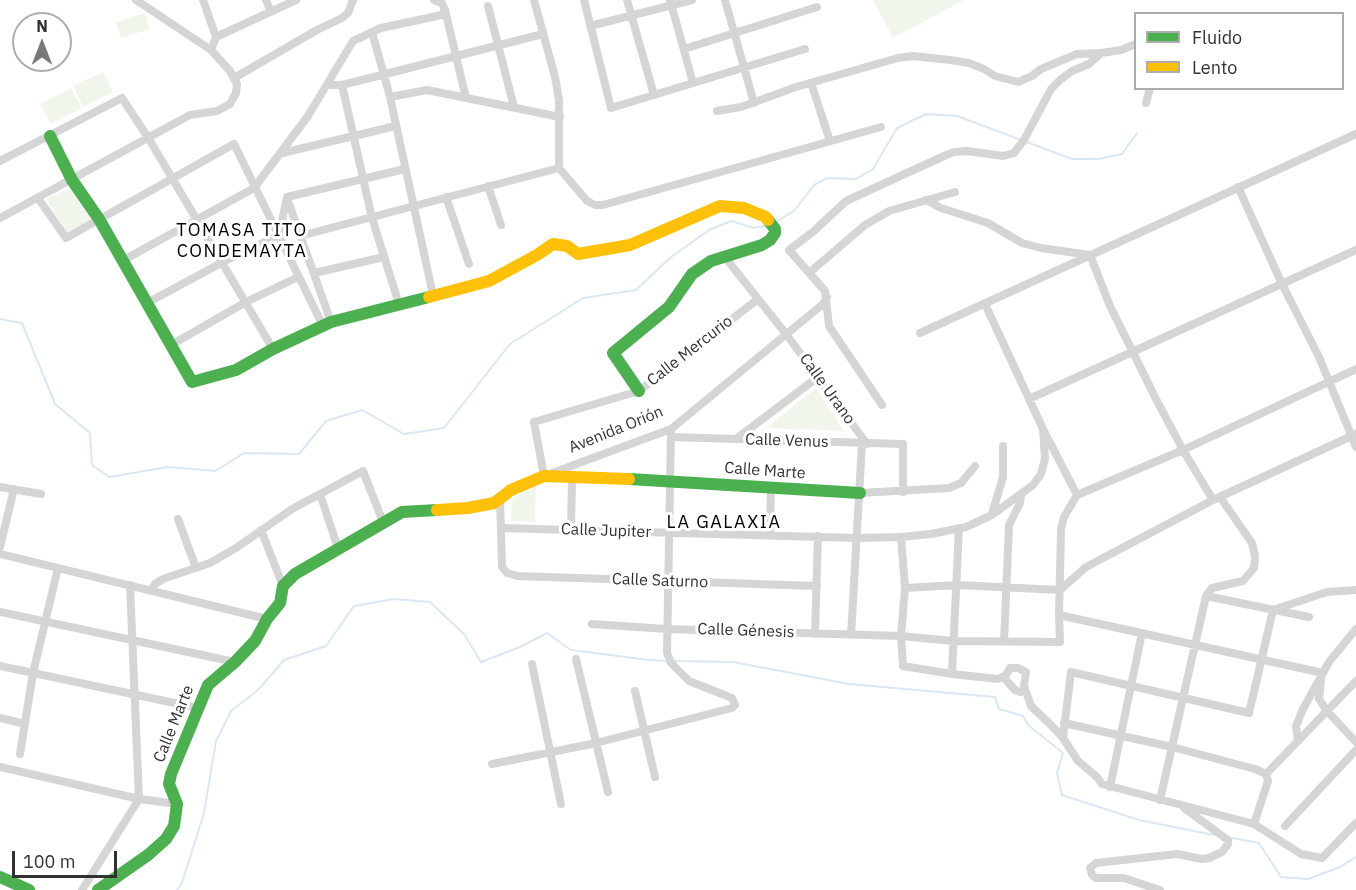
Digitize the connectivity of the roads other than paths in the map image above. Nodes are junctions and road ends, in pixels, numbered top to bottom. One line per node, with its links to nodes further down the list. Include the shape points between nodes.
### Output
1 (136, 0): 27 (street)
2 (202, 0): 22 (street)
3 (266, 0): 16 (street)
4 (296, 0): 16 (street)
5 (353, 0): 32 (street, via 342,18)
6 (434, 0): 15 (street, via 442,3)
7 (534, 0): 20 (street)
8 (584, 0): 18 (street)
9 (627, 0): 17 (street)
10 (692, 0): 12 (street)
11 (725, 0): 21 (street)
12 (671, 3): 17 (street); 25 (street)
13 (488, 6): 23 (street)
14 (817, 8): 21 (street)
15 (445, 10): 19 (street, via 442,15); 29 (street)
16 (271, 12): 22 (street)
17 (631, 16): 18 (street); 38 (street)
18 (590, 26): 38 (street, via 611,108)
19 (372, 32): 31 (street); 35 (street, via 353,41)
20 (543, 34): 23 (street); 45 (street, via 555,77)
21 (735, 34): 25 (street); 30 (street)
22 (216, 37): 27 (street)
23 (499, 44): 29 (street); 43 (street)
24 (1134, 45): 28 (street)
25 (684, 49): 33 (street)
26 (806, 49): 30 (street)
27 (211, 50): 32 (street)
28 (1101, 53): 34 (street, via 1077,54 1018,82 969,63 913,56); 84 (street, via 1051,89 1014,153 1003,156 954,152 846,201 789,250)
29 (457, 54): 31 (street); 40 (street)
30 (743, 69): 33 (street); 41 (street)
31 (383, 75): 36 (street); 39 (street)
32 (234, 78): 51 (street, via 236,93 230,104 217,111 190,115)
33 (693, 83): 38 (street)
34 (811, 83): 41 (street); 52 (street)
35 (327, 85): 36 (street); 53 (street)
36 (342, 85): 50 (street)
37 (1149, 90): 42 (street)
38 (654, 95)
39 (390, 97): 40 (street, via 427,90); 46 (street)
40 (466, 98): 43 (street)
41 (754, 103): 44 (street)
42 (1146, 103)
43 (514, 107): 45 (street)
44 (717, 111)
45 (560, 117): 55 (street)
46 (396, 126): 50 (street); 56 (street)
47 (881, 127): 52 (street)
48 (1356, 134): 61 (street)
49 (50, 136): 51 (street, via 122,98); 54 (street); 59 (street)
50 (353, 137): 53 (street); 58 (street)
51 (150, 139): 57 (street); 59 (street)
52 (830, 141): 55 (street, via 603,205 587,201)
53 (282, 153): 62 (street)
54 (0, 161)
55 (559, 168): 60 (street)
56 (405, 169): 58 (street); 68 (street)
57 (172, 177): 62 (street, via 234,144); 71 (street); 72 (street)
58 (363, 179): 64 (street); 70 (street)
59 (72, 180): 66 (street); 71 (street)
60 (488, 186): 65 (street); 73 (street)
61 (1238, 187): 77 (street); 86 (street)
62 (254, 188): 72 (street); 74 (street)
63 (955, 192): 67 (street)
64 (287, 197): 74 (street); 75 (street)
65 (446, 197): 68 (street); 82 (street)
66 (38, 198): 69 (street); 71 (street, via 66,238)
67 (926, 200): 77 (street, via 988,223 1022,243); 84 (street, via 873,219)
68 (414, 206): 70 (street); 87 (street)
69 (0, 218)
70 (372, 218): 75 (street); 79 (street)
71 (99, 219): 80 (street)
72 (198, 219): 80 (street); 81 (street)
73 (501, 225)
74 (279, 235): 81 (street); 85 (street)
75 (300, 236): 83 (street)
76 (1356, 250): 86 (street)
77 (1090, 255): 93 (street); 99 (street, via 1110,306)
78 (724, 256): 87 (street, via 770,240 775,234 773,224 744,208 720,206 630,245 578,254 567,246 553,244 489,281); 89 (street, Calle Urano); 103 (street, via 692,274 669,307 613,354)
79 (384, 257): 83 (street); 92 (street)
80 (122, 261): 91 (street)
81 (223, 262): 90 (street); 91 (street)
82 (469, 264)
83 (314, 273): 94 (street)
84 (809, 273): 88 (street)
85 (298, 276): 90 (street); 94 (street)
86 (1282, 284): 99 (street); 102 (street)
87 (433, 295): 92 (street)
88 (826, 297): 96 (street, Avenida Orión, via 823,304); 105 (street, via 829,326)
89 (758, 299): 96 (street, Calle Urano); 103 (street, Calle Mercurio)
90 (246, 302): 97 (street); 98 (street)
91 (147, 303): 97 (street)
92 (399, 304): 94 (street)
93 (985, 304): 95 (street); 104 (street)
94 (327, 324): 98 (street)
95 (920, 333)
96 (786, 334): 101 (street, Calle Urano); 107 (street, Avenida Orión)
97 (171, 345): 98 (street, via 192,382 236,370)
98 (273, 349)
99 (1134, 351): 104 (street); 113 (street)
100 (1356, 369): 102 (street)
101 (818, 377): 109 (street); 110 (street, Calle Urano)
102 (1328, 382): 108 (street); 113 (street)
103 (639, 391): 115 (street, Calle Mercurio, via 534,422)
104 (1029, 399): 106 (street)
105 (882, 405)
106 (1043, 429): 125 (street, via 1045,459 1041,474); 126 (street)
107 (671, 433): 109 (street, Calle Venus); 115 (street, Avenida Orión); 117 (street)
108 (1354, 435): 112 (street); 128 (street)
109 (736, 439): 110 (street, Calle Venus)
110 (864, 444): 121 (street, Calle Venus, via 903,444); 122 (street, Calle Urano)
111 (1003, 446): 129 (street, via 1003,477)
112 (1356, 447)
113 (1183, 450): 126 (street); 128 (street)
114 (975, 466): 121 (street, Calle Marte, via 961,483 949,488)
115 (544, 476): 116 (street, Calle Marte); 127 (street, Avenida Orión)
116 (572, 478): 117 (street, Calle Marte); 135 (street)
117 (670, 481): 119 (street, Calle Marte); 136 (street)
118 (0, 487): 120 (street)
119 (771, 488): 122 (street, Calle Marte); 137 (street)
120 (14, 489): 123 (street); 141 (street)
121 (903, 492): 122 (street, Calle Marte)
122 (860, 493): 140 (street, Calle Urano)
123 (41, 494)
124 (320, 494): 131 (street, via 363,471); 134 (street); 142 (street)
125 (1021, 494): 129 (street, Calle Jupiter); 152 (street, via 1010,525)
126 (1077, 495): 154 (street, via 1061,529)
127 (500, 498): 131 (street, Avenida Orión, via 468,508 402,512); 132 (street)
128 (1216, 499): 154 (street, via 1086,567); 156 (street, via 1252,543 1254,568 1243,581 1212,588)
129 (992, 514): 133 (street, Calle Jupiter)
130 (178, 519): 145 (street)
131 (383, 522): 142 (street, Calle Marte)
132 (501, 528): 135 (street, Calle Jupiter); 146 (street, Calle Saturno, via 503,571 517,576)
133 (959, 528): 139 (street, Calle Jupiter); 148 (street)
134 (261, 530): 145 (street); 149 (street)
135 (572, 530): 136 (street, Calle Jupiter)
136 (669, 533): 137 (street, Calle Jupiter); 146 (street)
137 (770, 535): 138 (street, Calle Jupiter)
138 (818, 536): 140 (street, Calle Jupiter); 150 (street)
139 (901, 537): 140 (street, Calle Jupiter); 151 (street)
140 (856, 538): 168 (street, Calle Urano)
141 (0, 547)
142 (338, 548): 149 (street, Calle Marte, via 295,574)
143 (0, 554): 144 (street)
144 (58, 568): 147 (street); 162 (street)
145 (196, 568): 153 (street, via 163,579)
146 (668, 581): 150 (street, Calle Saturno); 164 (street)
147 (130, 585): 153 (street); 170 (street)
148 (957, 585): 151 (street); 152 (street); 171 (street)
149 (283, 586): 161 (street, Calle Marte, via 280,603)
150 (817, 586): 167 (street)
151 (905, 588): 169 (street)
152 (1006, 588): 154 (street); 172 (street)
153 (151, 590): 161 (street)
154 (1060, 590): 159 (street)
155 (1356, 590): 157 (street, via 1328,592)
156 (1206, 596): 157 (street); 173 (street)
157 (1273, 609): 160 (street); 175 (street)
158 (0, 612): 162 (street)
159 (1059, 615): 166 (street); 172 (street, Calle Génesis, via 1060,642)
160 (1309, 617)
161 (267, 619): 176 (street, Calle Marte, via 255,641)
162 (46, 622): 170 (street); 179 (street)
163 (592, 624): 164 (street, Calle Génesis)
164 (667, 629): 167 (street, Calle Génesis); 194 (street, via 671,663 689,681 732,698 735,705)
165 (1356, 629): 181 (street)
166 (1142, 633): 173 (street); 184 (street)
167 (815, 634): 168 (street, Calle Génesis)
168 (851, 635): 169 (street, Calle Génesis)
169 (901, 636): 171 (street, Calle Génesis); 180 (street, via 903,666)
170 (133, 640): 176 (street); 187 (street)
171 (952, 641): 172 (street, Calle Génesis); 180 (street)
172 (1004, 642)
173 (1196, 645): 175 (street); 188 (street)
174 (576, 659): 199 (street)
175 (1262, 660): 181 (street); 188 (street, via 1249,713)
176 (234, 662): 189 (street, Calle Marte, via 208,685)
177 (532, 664): 202 (street)
178 (0, 666): 179 (street)
179 (33, 673): 187 (street); 193 (street)
180 (952, 674): 185 (street, via 998,679 1010,668 1018,668 1026,672)
181 (1322, 675): 190 (street, via 1319,699); 197 (street, via 1296,726)
182 (1006, 680): 185 (street, via 1015,690)
183 (1356, 681): 190 (street)
184 (1132, 685): 188 (street); 192 (street, via 1071,672); 195 (street)
185 (1025, 690): 196 (street, via 1031,706)
186 (635, 691): 194 (street)
187 (134, 694): 189 (street); 210 (street)
188 (1184, 697): 200 (street)
189 (198, 708): 212 (street, Calle Marte, via 171,774 169,784)
190 (1327, 711): 197 (street); 198 (street)
191 (0, 718): 193 (street)
192 (1064, 723): 195 (street); 196 (street)
193 (25, 724): 203 (street)
194 (644, 731): 199 (street); 207 (street)
195 (1121, 735): 200 (street); 208 (street)
196 (1063, 738): 208 (street, via 1078,761)
197 (1298, 741): 206 (street)
198 (1356, 742)
199 (596, 743): 202 (street); 209 (street)
200 (1172, 747): 206 (street); 211 (street)
201 (1356, 750): 217 (street)
202 (550, 752): 204 (street); 213 (street)
203 (20, 754)
204 (492, 764)
205 (0, 767): 210 (street)
206 (1266, 774): 216 (street, via 1268,781)
207 (655, 777)
208 (1110, 787): 211 (street)
209 (608, 792)
210 (139, 799): 212 (street); 221 (street)
211 (1160, 800): 214 (street)
212 (177, 804): 222 (street, via 174,826 166,839)
213 (561, 804)
214 (1179, 804): 216 (street); 223 (street, via 1228,840 1222,852 1209,858 1177,854 1096,863 1090,868 1096,878 1124,878)
215 (1356, 823): 216 (street, via 1322,858 1300,854)
216 (1254, 824)
217 (1285, 826)
218 (0, 877): 219 (street)
219 (14, 887): 220 (street)
220 (29, 890)
221 (82, 890)
222 (98, 890)
223 (1160, 890)

